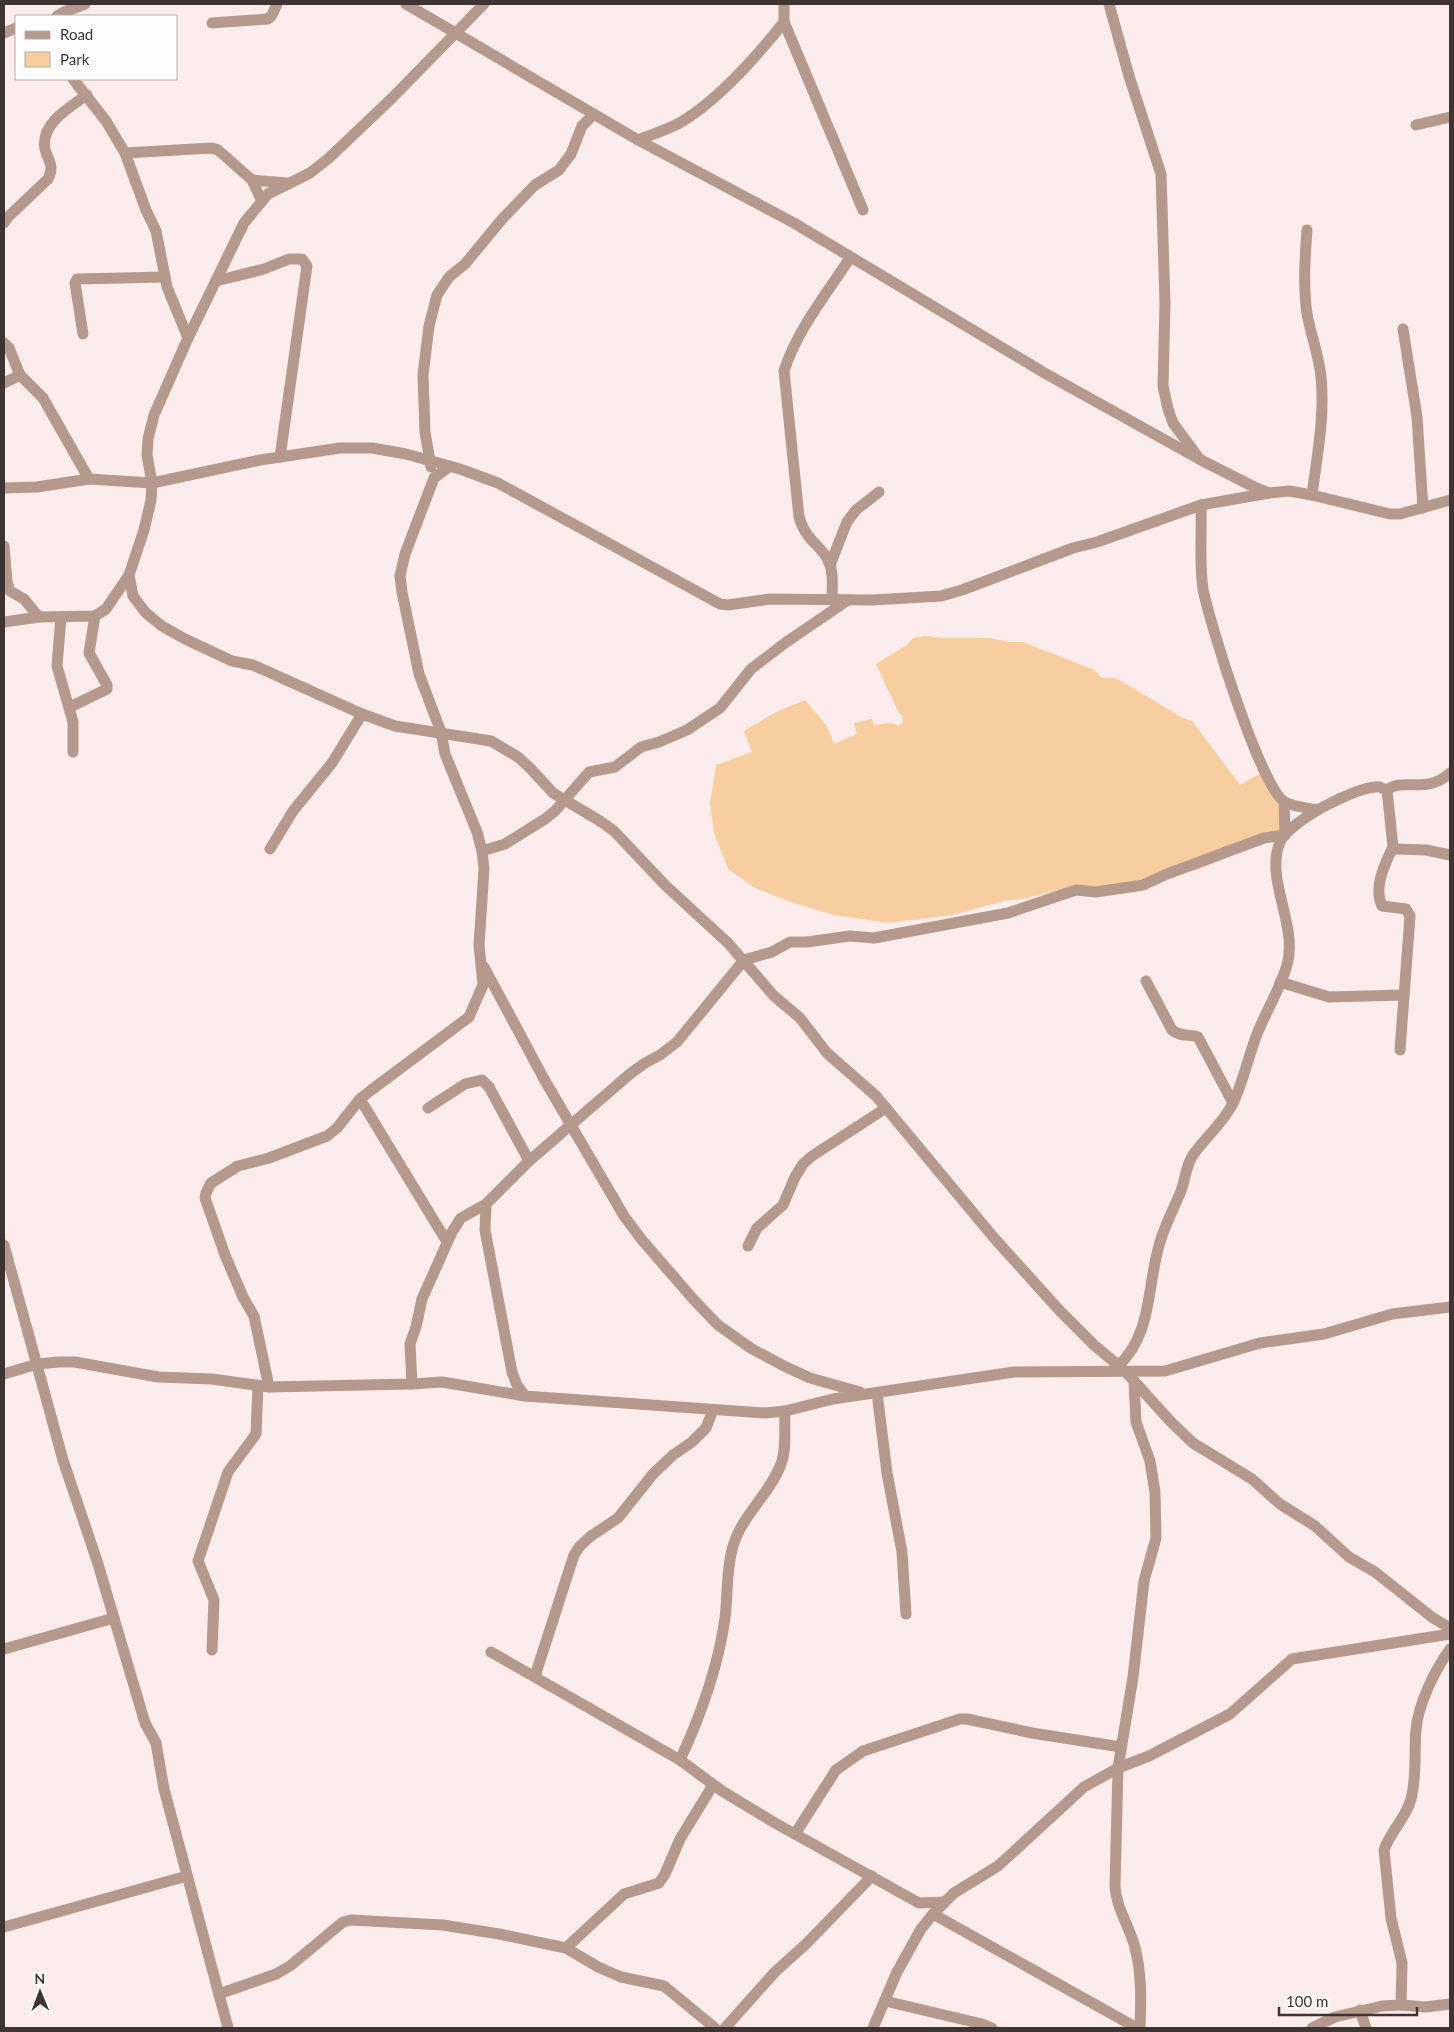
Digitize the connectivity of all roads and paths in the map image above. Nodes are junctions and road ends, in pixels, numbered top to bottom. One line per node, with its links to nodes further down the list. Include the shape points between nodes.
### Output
1 (85, 4): 7 (street)
2 (277, 4): 9 (street, via 268,19)
3 (406, 4): 10 (street)
4 (484, 4): 10 (street)
5 (784, 4): 8 (street)
6 (1109, 4): 35 (street, via 1161,174 1165,303 1163,386 1173,423)
7 (59, 15)
8 (784, 22): 16 (street, via 742,70 702,107 682,121); 21 (street)
9 (212, 23)
10 (455, 32): 13 (street); 19 (street, via 329,158 310,173)
11 (75, 80): 12 (street)
12 (87, 95): 17 (street); 22 (street, via 51,126 45,144 51,173)
13 (594, 114): 16 (street); 34 (street, via 582,126 571,154 559,170 535,185 465,264 449,277 437,295 423,374 424,432)
14 (1450, 117): 15 (street)
15 (1416, 125)
16 (638, 140): 24 (street)
17 (125, 153): 18 (street, via 212,148); 25 (street, via 156,231)
18 (252, 180): 19 (street); 20 (street)
19 (288, 183): 20 (street)
20 (262, 201): 26 (street, via 244,223)
21 (863, 210)
22 (4, 223)
23 (1307, 230): 43 (street, via 1304,277 1307,314 1322,389)
24 (850, 258): 35 (street, via 1048,375); 48 (street, via 803,330 784,371 799,517 809,539)
25 (164, 277): 28 (street, via 77,279); 29 (street)
26 (216, 280): 29 (street); 33 (street, via 295,258 302,258 307,266)
27 (1403, 329): 46 (street, via 1417,417)
28 (83, 334)
29 (188, 338): 39 (street, via 154,416 148,439)
30 (4, 343): 31 (street)
31 (20, 375): 32 (street); 38 (street, via 43,398)
32 (4, 383)
33 (280, 457): 34 (street, via 340,448 372,448); 39 (street)
34 (429, 460): 36 (street); 37 (street)
35 (1201, 460): 42 (street)
36 (450, 466): 37 (street); 52 (street, via 498,483 720,604 728,606 770,599)
37 (434, 478): 60 (street, via 400,576 420,674)
38 (88, 479): 39 (street); 40 (street, via 38,487)
39 (152, 483): 49 (street, via 151,500)
40 (4, 488)
41 (879, 492): 48 (street, via 856,510 847,522)
42 (1269, 493): 43 (street, via 1289,491); 45 (street)
43 (1312, 495): 46 (street, via 1390,514)
44 (1450, 500): 46 (street)
45 (1201, 505): 53 (street, via 942,596); 65 (street, via 1203,586 1207,609 1245,726 1274,790)
46 (1423, 508)
47 (4, 546): 56 (street, via 10,591 24,599)
48 (830, 565): 52 (street)
49 (129, 575): 50 (street); 51 (street)
50 (133, 596): 51 (street); 59 (street, via 150,617 185,639 232,661 254,665)
51 (114, 597): 54 (street, via 106,609)
52 (832, 600): 53 (street)
53 (848, 600): 64 (street, via 751,669 720,708 687,730 641,747 615,767 589,772)
54 (95, 616): 55 (street); 58 (street, via 89,653 107,689)
55 (60, 617): 56 (street); 58 (street, via 56,666)
56 (39, 618): 57 (street)
57 (4, 622)
58 (70, 707): 61 (street)
59 (362, 714): 60 (street, via 395,726); 69 (street, via 332,763 293,811)
60 (441, 732): 64 (street, via 482,738 503,747); 70 (street, via 444,754)
61 (73, 752)
62 (1450, 773): 63 (street, via 1435,784 1392,786)
63 (1387, 790): 66 (street, via 1378,786 1364,790); 68 (street)
64 (564, 801): 70 (street, via 533,828 505,844); 72 (street, via 614,831)
65 (1284, 802): 66 (street); 67 (street)
66 (1318, 810): 67 (street)
67 (1284, 835): 72 (street, via 1264,838 1143,885 1096,892 1076,890 1008,912 874,938 850,936 790,942 772,952); 75 (street, via 1276,856 1290,950)
68 (1393, 847): 71 (street); 76 (street, via 1382,870 1379,900 1382,906 1410,912)
69 (270, 849)
70 (482, 851): 73 (street)
71 (1450, 855)
72 (744, 960): 81 (street, via 770,992 800,1018 827,1053); 82 (street, via 676,1042 631,1073)
73 (481, 962): 78 (street, via 483,985 469,1018); 82 (street)
74 (1146, 981): 79 (street, via 1172,1030 1177,1035 1198,1038)
75 (1280, 982): 76 (street, via 1329,997); 79 (street, via 1253,1042)
76 (1404, 996): 77 (street)
77 (1400, 1050)
78 (360, 1099): 85 (street); 94 (street, via 327,1136 238,1166 210,1183 206,1192 205,1198 225,1255 254,1316)
79 (1233, 1103): 90 (street, via 1192,1156 1158,1246 1145,1319)
80 (428, 1108): 83 (street, via 465,1084 482,1080 489,1087)
81 (886, 1108): 87 (street, via 803,1164 783,1205 758,1228); 90 (street, via 984,1227 1065,1316)
82 (572, 1126): 83 (street); 95 (street, via 624,1216 718,1325 752,1349 786,1367 839,1387)
83 (529, 1161): 84 (street)
84 (486, 1204): 85 (street, via 462,1218); 96 (street, via 485,1230 512,1372)
85 (447, 1242): 93 (street, via 425,1288 410,1344)
86 (4, 1245): 89 (street)
87 (748, 1246)
88 (1450, 1307): 90 (street, via 1392,1314 1324,1334 1260,1343 1165,1371)
89 (37, 1364): 91 (street); 94 (street, via 76,1362 158,1377 212,1379); 100 (street, via 63,1460)
90 (1122, 1368): 92 (street); 95 (street, via 1014,1372)
91 (4, 1374)
92 (1134, 1381): 101 (street, via 1194,1443 1252,1479 1280,1504 1315,1526 1349,1557 1375,1572); 108 (street, via 1138,1433 1150,1461 1156,1538 1144,1581)
93 (412, 1384): 94 (street); 96 (street, via 442,1382)
94 (263, 1386): 105 (street, via 256,1434 228,1472 198,1561 214,1600)
95 (873, 1394): 98 (street, via 816,1402); 99 (street, via 900,1532)
96 (525, 1396): 97 (street)
97 (713, 1410): 98 (street); 107 (street, via 706,1428 654,1474 618,1518 580,1546 574,1555)
98 (785, 1411): 109 (street, via 782,1463 746,1516 733,1545 718,1652 698,1722)
99 (906, 1614)
100 (114, 1618): 103 (street); 113 (street, via 145,1723 156,1743 164,1789)
101 (1450, 1628)
102 (1450, 1634): 110 (street, via 1292,1659 1230,1714 1149,1756)
103 (4, 1649)
104 (1450, 1649): 123 (street, via 1419,1711 1411,1798 1384,1850 1391,1918 1402,1963)
105 (212, 1650)
106 (492, 1652): 107 (street)
107 (535, 1676): 109 (street)
108 (1121, 1747): 110 (street); 112 (street, via 960,1719 863,1751 849,1760 836,1770)
109 (680, 1760): 111 (street)
110 (1118, 1768): 115 (street, via 1084,1787 998,1866); 130 (street, via 1116,1896 1134,1943 1140,1970)
111 (713, 1785): 112 (street); 119 (street, via 680,1839 659,1883 624,1894)
112 (795, 1834): 114 (street)
113 (187, 1876): 118 (street); 120 (street)
114 (872, 1876): 116 (street); 127 (street, via 775,1972)
115 (943, 1902): 116 (street); 117 (street)
116 (919, 1903): 117 (street)
117 (930, 1917): 121 (street, via 901,1965); 130 (street)
118 (4, 1927)
119 (566, 1948): 120 (street, via 443,1925 351,1920 335,1927 276,1974); 126 (street, via 622,1977 664,1986)
120 (219, 1994): 125 (street)
121 (885, 2001): 128 (street); 129 (street)
122 (1450, 2004): 123 (street)
123 (1401, 2005): 124 (street)
124 (1360, 2010): 131 (street); 132 (street)
125 (228, 2028)
126 (715, 2028)
127 (725, 2028)
128 (873, 2028)
129 (992, 2028)
130 (1138, 2028)
131 (1312, 2028)
132 (1366, 2028)

